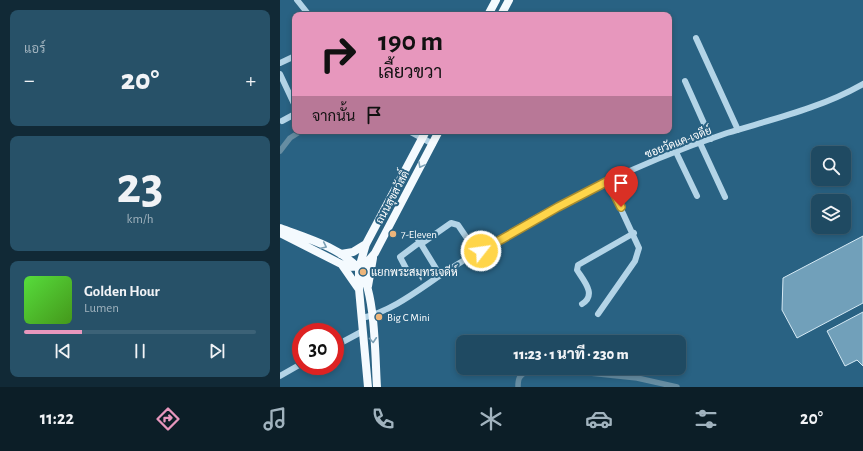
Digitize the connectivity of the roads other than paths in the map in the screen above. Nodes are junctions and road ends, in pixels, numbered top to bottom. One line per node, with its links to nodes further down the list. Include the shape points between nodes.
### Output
1 (297, 0): 4 (street)
2 (496, 0): 5 (main road)
3 (509, 0): 6 (main road)
4 (307, 12)
5 (490, 12)
6 (503, 12)
7 (696, 38): 16 (street)
8 (292, 57): 9 (street)
9 (280, 63)
10 (280, 74): 13 (street)
11 (685, 81): 19 (street)
12 (863, 84): 16 (street, ซอยวัดแค-เจดีย์, via 834,99)
13 (292, 100)
14 (292, 115): 15 (street)
15 (282, 120)
16 (738, 130): 19 (street, ซอยวัดแค-เจดีย์)
17 (438, 134): 21 (main road, ถนนสุขสวัสดิ์)
18 (424, 135): 21 (street); 32 (main road, ถนนสุขสวัสดิ์)
19 (711, 140): 20 (street, ซอยวัดแค-เจดีย์)
20 (700, 143): 22 (street, ซอยวัดแค-เจดีย์); 25 (street)
21 (433, 144): 33 (main road, ถนนสุขสวัสดิ์, one-way to 33)
22 (676, 152): 23 (street, ซอยวัดแค-เจดีย์); 24 (street)
23 (608, 181): 29 (street); 34 (street, ซอยวัดแค-เจดีย์)
24 (697, 196)
25 (725, 197)
26 (280, 228): 30 (main road)
27 (280, 233): 30 (main road)
28 (414, 233): 31 (street)
29 (634, 233): 42 (street, via 578,265 590,295 588,301); 43 (street, via 639,248 638,256)
30 (306, 242): 35 (main road, one-way to 35); 36 (main road)
31 (421, 243): 34 (street, via 451,223 455,224); 38 (street, via 400,258); 39 (street)
32 (366, 244): 35 (main road, via 353,252); 37 (main road, ถนนสุขสวัสดิ์)
33 (375, 253): 37 (main road, ถนนสุขสวัสดิ์, via 367,265); 40 (main road)
34 (477, 253): 39 (street, ซอยวัดแค-เจดีย์)
35 (342, 254): 37 (main road)
36 (341, 264): 37 (main road); 41 (main road)
37 (359, 268): 40 (main road); 41 (main road, ถนนสุขสวัสดิ์)
38 (409, 274)
39 (440, 275): 44 (street, ซอยวัดแค-เจดีย์)
40 (368, 287): 44 (main road)
41 (359, 289): 45 (main road, ถนนสุขสวัสดิ์)
42 (582, 304)
43 (598, 314)
44 (372, 316): 45 (street, ซอยวัดแค-เจดีย์); 51 (main road, one-way to 51)
45 (362, 318): 46 (main road, ถนนสุขสวัสดิ์)
46 (363, 331): 47 (street); 50 (main road, ถนนสุขสวัสดิ์)
47 (344, 341)
48 (292, 369): 49 (street)
49 (280, 376)
50 (368, 387)
51 (377, 387)

